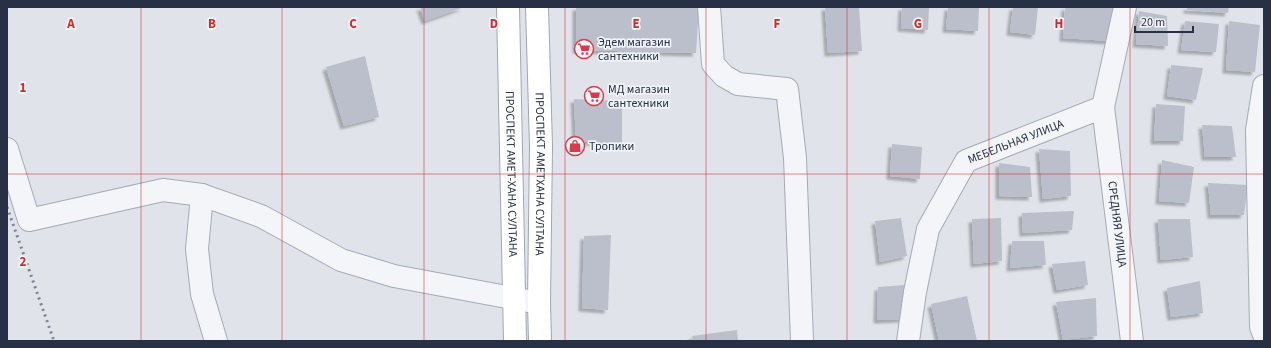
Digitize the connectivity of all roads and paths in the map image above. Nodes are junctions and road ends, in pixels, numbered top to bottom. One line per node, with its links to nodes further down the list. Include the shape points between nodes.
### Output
1 (508, 7): 9 (main road, ПРОСПЕКТ АМЕТ-ХАНА СУЛТАНА)
2 (537, 7): 10 (main road, ПРОСПЕКТ АМЕТХАНА СУЛТАНА, via 541,146)
3 (709, 7): 15 (street, via 713,64 724,76 738,84 788,89 795,158)
4 (1125, 7): 6 (street)
5 (1264, 86): 11 (street, via 1257,130 1261,327)
6 (1103, 107): 16 (street, МЕБЕЛЬНАЯ УЛИЦА, via 966,161 928,228); 17 (street, СРЕДНЯЯ УЛИЦА)
7 (7, 149): 8 (street, via 29,220 163,190)
8 (202, 195): 9 (street, via 260,216 342,260 394,276); 12 (street, via 197,249 202,294)
9 (514, 298): 10 (street); 13 (main road, ПРОСПЕКТ АМЕТ-ХАНА СУЛТАНА)
10 (539, 303): 14 (main road, ПРОСПЕКТ АМЕТХАНА СУЛТАНА)
11 (1264, 335)
12 (216, 341)
13 (514, 341)
14 (540, 341)
15 (802, 341)
16 (908, 341)
17 (1132, 341)

